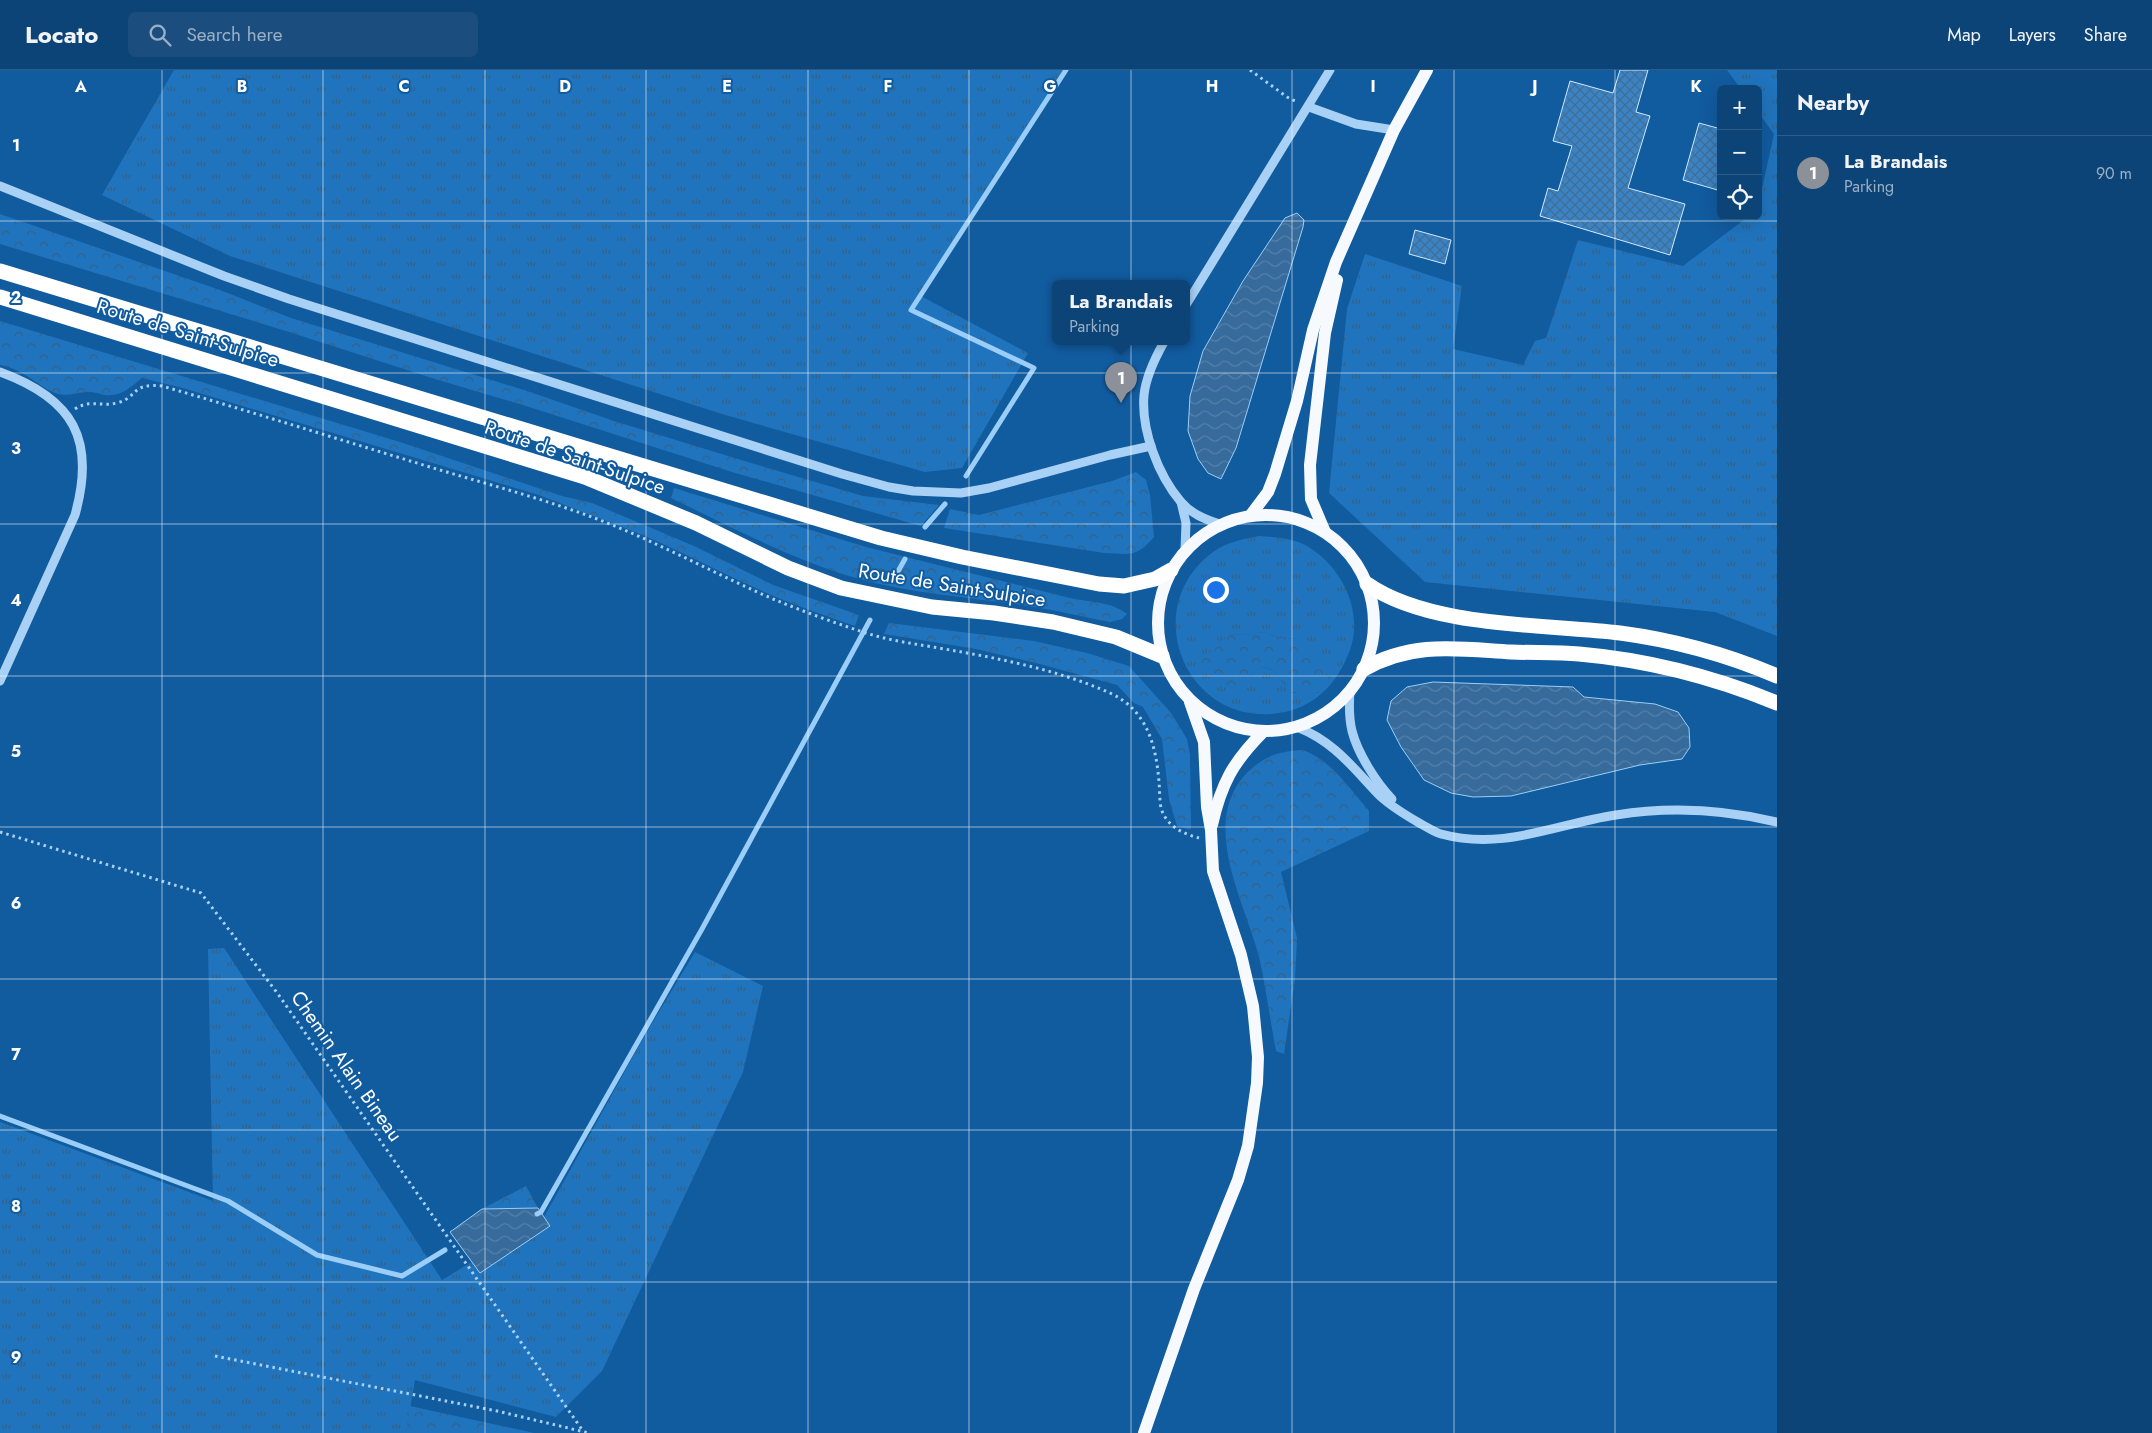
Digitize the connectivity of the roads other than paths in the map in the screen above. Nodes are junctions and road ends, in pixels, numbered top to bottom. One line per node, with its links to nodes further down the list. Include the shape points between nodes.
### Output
1 (1330, 70): 3 (street)
2 (1427, 70): 4 (main road)
3 (1309, 107): 4 (street, via 1356,124); 9 (street)
4 (1394, 130): 6 (main road)
5 (0, 186): 12 (street, via 224,276 290,299 889,487 961,493)
6 (1353, 224): 14 (main road, via 1324,293 1275,474 1268,492); 16 (main road, via 1325,333 1310,465 1311,499)
7 (0, 271): 18 (highway, Route de Saint-Sulpice, via 880,538 1038,573 1124,586)
8 (0, 296): 20 (highway, Route de Saint-Sulpice, via 585,477 696,523 788,568 841,588 932,607 1053,622 1116,637)
9 (1190, 299)
10 (1163, 345): 12 (street, via 1149,373 1144,394)
11 (0, 372): 23 (street, via 31,385 59,406 74,428 83,458 81,492 74,515)
12 (1151, 446): 13 (street)
13 (1181, 502): 15 (street, via 1194,513); 17 (street, via 1186,524)
14 (1250, 516): 15 (main road); 16 (main road, via 1289,517)
15 (1220, 524): 17 (main road)
16 (1325, 532): 19 (main road, via 1350,554)
17 (1185, 550): 18 (main road)
18 (1171, 570): 20 (main road, via 1162,590 1158,612)
19 (1367, 584): 21 (main road, via 1374,626); 22 (highway, via 1394,600 1442,612 1659,640 1698,649)
20 (1162, 656): 25 (main road, via 1178,688)
21 (1364, 669): 24 (main road); 26 (highway, via 1390,656 1414,650 1578,654 1694,673)
22 (1777, 676)
23 (0, 681)
24 (1350, 692): 27 (main road, via 1326,713); 29 (street, via 1352,732 1363,756 1385,792)
25 (1190, 702): 28 (main road, via 1224,724); 31 (main road, via 1204,742)
26 (1777, 703)
27 (1297, 727): 28 (main road); 29 (street, via 1330,744 1382,797)
28 (1263, 732): 31 (main road, via 1231,769 1219,796)
29 (1410, 818): 30 (street, via 1440,833 1474,840 1524,837 1615,815 1664,810 1705,809)
30 (1777, 822)
31 (1211, 835): 32 (main road, via 1216,884 1241,955 1253,1006 1258,1057 1254,1110 1238,1180 1194,1289)
32 (1144, 1433)

